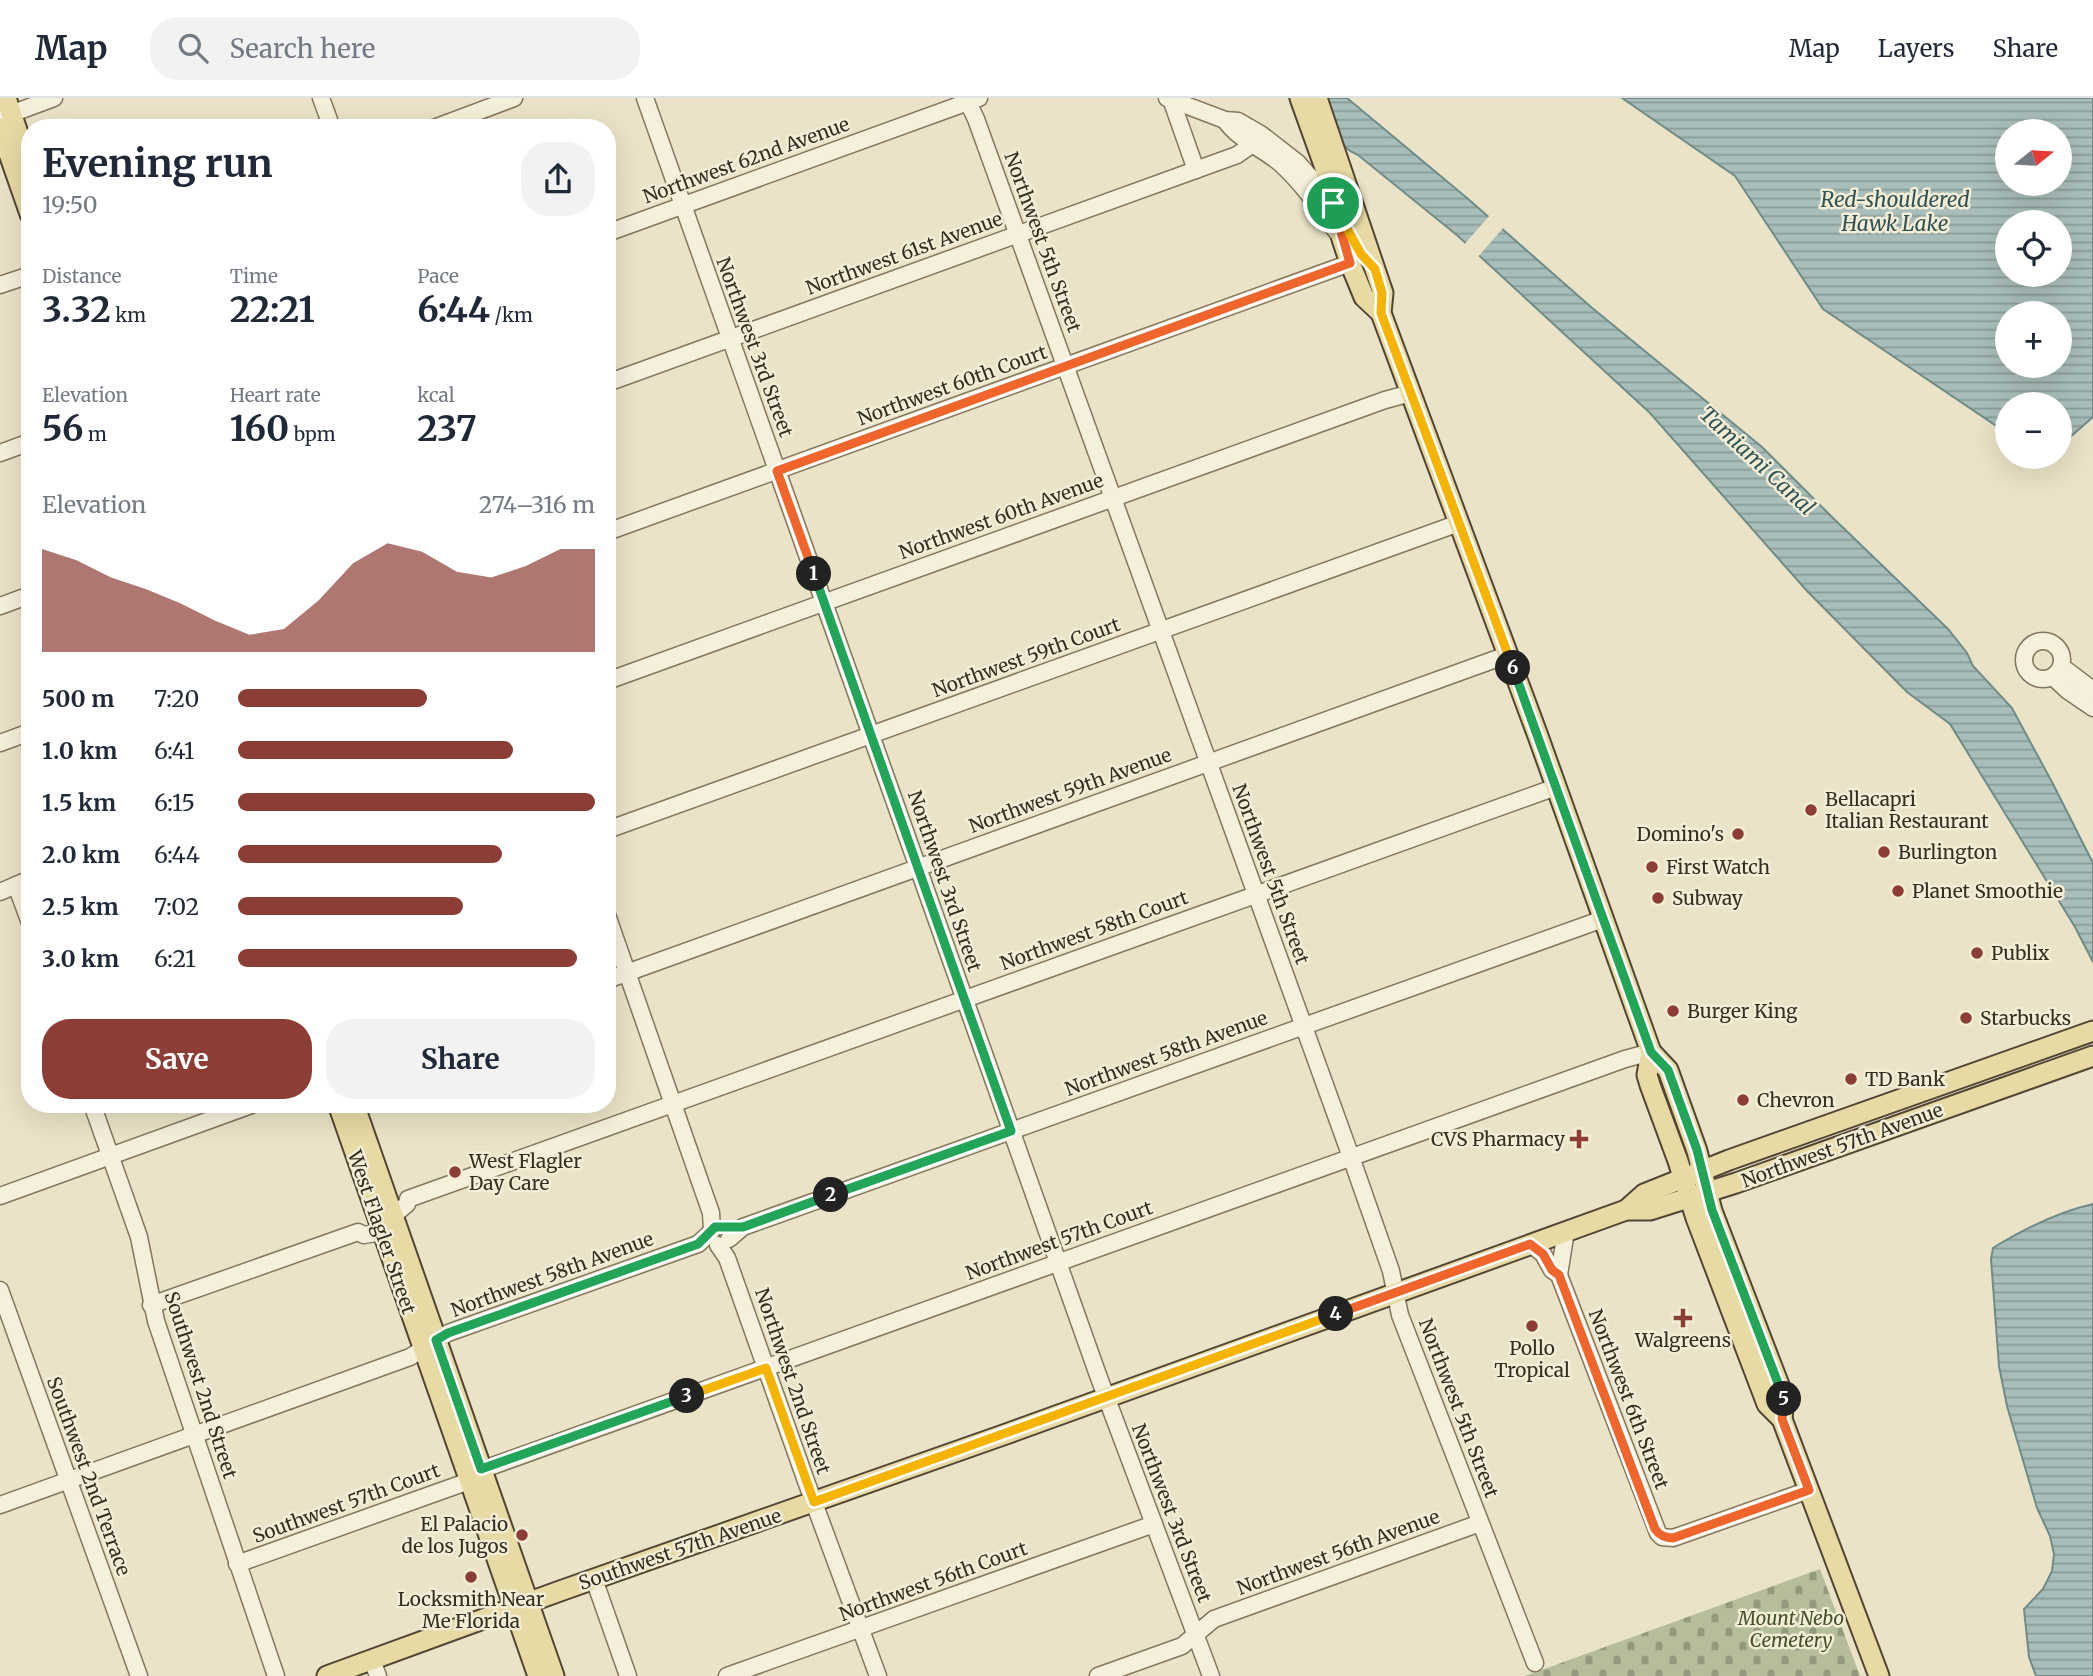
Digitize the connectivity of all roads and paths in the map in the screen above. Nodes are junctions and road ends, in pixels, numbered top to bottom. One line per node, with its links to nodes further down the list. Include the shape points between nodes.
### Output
1 (54, 98): 9 (street)
2 (321, 98): 10 (street)
3 (514, 98): 11 (street)
4 (645, 98): 18 (street, Northwest 3rd Street)
5 (1300, 98): 17 (main road)
6 (1317, 98): 23 (main road)
7 (971, 99): 18 (street, Northwest 62nd Avenue); 20 (street, Northwest 5th Street)
8 (1169, 99): 12 (street); 15 (street)
9 (4, 114): 14 (main road); 16 (main road)
10 (329, 119)
11 (458, 119)
12 (1226, 120): 13 (street, via 1233,131); 17 (street, via 1238,121 1273,143)
13 (1254, 144): 15 (street, Northwest 61st Avenue); 21 (street, via 1296,179)
14 (21, 149)
15 (1196, 170): 20 (street, Northwest 61st Avenue)
16 (21, 179)
17 (1333, 203): 21 (main road); 23 (main road, via 1361,254)
18 (682, 206): 19 (street, Northwest 62nd Avenue); 27 (street, Northwest 3rd Street)
19 (616, 230)
20 (1017, 234): 27 (street, Northwest 61st Avenue); 28 (street, Northwest 5th Street)
21 (1342, 239): 22 (main road)
22 (1350, 263): 26 (main road, via 1364,297); 28 (street, Northwest 60th Court)
23 (1375, 269): 26 (main road, via 1382,293)
24 (21, 278): 25 (street)
25 (0, 285)
26 (1381, 313): 30 (main road)
27 (730, 339): 29 (street, Northwest 61st Avenue); 33 (street, Northwest 3rd Street)
28 (1065, 366): 33 (street, Northwest 60th Court); 34 (street, Northwest 5th Street)
29 (616, 380)
30 (1411, 393): 34 (street, Northwest 60th Avenue); 35 (main road)
31 (21, 445): 32 (street)
32 (0, 453)
33 (777, 471): 36 (street, Northwest 60th Court); 38 (street, Northwest 3rd Street)
34 (1112, 498): 38 (street, Northwest 60th Avenue); 40 (street, Northwest 5th Street)
35 (1459, 523): 40 (street, Northwest 59th Court); 41 (main road)
36 (616, 529)
37 (21, 598): 39 (street)
38 (824, 603): 42 (street, Northwest 60th Avenue); 46 (street, Northwest 3rd Street)
39 (0, 606)
40 (1161, 631): 46 (street, Northwest 59th Court); 48 (street, Northwest 5th Street)
41 (1507, 655): 48 (street, Northwest 59th Avenue); 49 (main road)
42 (616, 678)
43 (2093, 690): 44 (street, via 2057,671 2068,691)
44 (2093, 708)
45 (21, 735): 47 (street)
46 (871, 736): 50 (street, Northwest 59th Court); 51 (street, Northwest 3rd Street)
47 (0, 743)
48 (1209, 762): 51 (street, Northwest 59th Avenue); 54 (street, Northwest 5th Street)
49 (1556, 787): 54 (street, Northwest 58th Court); 55 (main road)
50 (616, 827)
51 (918, 868): 57 (street, Northwest 59th Avenue); 59 (street, Northwest 3rd Street)
52 (21, 883): 53 (street)
53 (0, 892)
54 (1256, 894): 59 (street, Northwest 58th Court); 60 (street, Northwest 5th Street)
55 (1603, 919): 60 (street, Northwest 58th Avenue); 62 (main road)
56 (616, 941): 57 (street, Northwest 2nd Street)
57 (627, 972): 58 (street, Northwest 59th Avenue); 67 (street, Northwest 2nd Street)
58 (616, 976)
59 (964, 999): 67 (street, Northwest 58th Court); 73 (street, Northwest 3rd Street)
60 (1303, 1026): 73 (street, Northwest 58th Avenue); 75 (street, Northwest 5th Street)
61 (2093, 1031): 64 (main road, Northwest 57th Avenue)
62 (1651, 1052): 75 (street, Northwest 57th Court); 76 (main road, via 1668,1070); 77 (main road, via 1647,1075)
63 (2093, 1056): 66 (main road, Northwest 57th Avenue)
64 (2019, 1057): 65 (main road, Northwest 57th Avenue); 66 (main road, via 1990,1077)
65 (1967, 1075): 72 (main road, via 1958,1093); 76 (main road, Northwest 57th Avenue)
66 (1980, 1096): 72 (main road, Northwest 57th Avenue)
67 (674, 1104): 80 (street, Northwest 58th Court); 84 (street, Northwest 2nd Street)
68 (95, 1113): 74 (street, Southwest 2nd Street)
69 (229, 1113): 74 (street)
70 (342, 1113): 82 (main road, West Flagler Street)
71 (357, 1113): 79 (main road, West Flagler Street)
72 (1932, 1113): 77 (main road, Northwest 57th Avenue, via 1736,1183)
73 (1011, 1131): 84 (street, Northwest 58th Avenue); 86 (street, Northwest 3rd Street)
74 (110, 1156): 78 (street); 90 (street, Southwest 2nd Street, via 139,1237)
75 (1351, 1157): 86 (street, Northwest 57th Court); 89 (street, Northwest 5th Street)
76 (1702, 1171): 77 (main road)
77 (1693, 1189): 81 (main road, Northwest 57th Avenue, via 1650,1210); 97 (main road, via 1767,1404 1782,1419)
78 (0, 1196)
79 (386, 1196): 80 (street, Northwest 58th Court); 82 (main road, West Flagler Street)
80 (408, 1199): 82 (street, Northwest 58th Court)
81 (1626, 1209): 83 (main road, Southwest 57th Avenue)
82 (384, 1221): 90 (street, Northwest 58th Court, via 362,1225 358,1232); 91 (main road, West Flagler Street)
83 (1566, 1231): 85 (main road, Southwest 57th Avenue); 87 (street, Northwest 6th Street)
84 (720, 1236): 91 (street, Northwest 58th Avenue, via 448,1333); 92 (street, Northwest 2nd Street)
85 (1530, 1244): 87 (street, Northwest 6th Street); 89 (main road, Southwest 57th Avenue)
86 (1058, 1263): 92 (street, Northwest 57th Court); 93 (street, Northwest 3rd Street)
87 (1559, 1275): 97 (street, Northwest 6th Street, via 1655,1529 1662,1537 1673,1538)
88 (0, 1290): 96 (street, Southwest 2nd Terrace)
89 (1396, 1292): 93 (main road, Southwest 57th Avenue); 100 (street, Northwest 5th Street, via 1400,1315)
90 (152, 1305): 94 (street, Southwest 2nd Street)
91 (430, 1344): 94 (street, Northwest 58th Avenue, via 410,1357); 95 (main road, West Flagler Street)
92 (766, 1368): 95 (street, Northwest 57th Court); 98 (street, Northwest 2nd Street)
93 (1107, 1398): 98 (main road, Southwest 57th Avenue); 101 (street, Northwest 3rd Street)
94 (194, 1435): 96 (street, Northwest 58th Avenue); 102 (street, Southwest 2nd Street)
95 (475, 1475): 102 (street, Southwest 57th Court); 104 (main road, West Flagler Street)
96 (68, 1480): 99 (street, Northwest 58th Avenue); 109 (street, Southwest 2nd Terrace)
97 (1809, 1490): 119 (main road)
98 (814, 1502): 103 (main road, Southwest 57th Avenue); 105 (street, Northwest 2nd Street)
99 (0, 1505)
100 (1480, 1523): 106 (street, Northwest 56th Avenue, via 1214,1619); 107 (street, Northwest 5th Street)
101 (1154, 1524): 105 (street, Northwest 56th Court); 106 (street, Northwest 3rd Street)
102 (237, 1564): 110 (street, Southwest 2nd Street)
103 (594, 1579): 104 (main road, Southwest 57th Avenue); 114 (street)
104 (521, 1606): 108 (main road, Southwest 57th Avenue); 112 (main road, West Flagler Street); 113 (main road, West Flagler Street)
105 (860, 1629): 115 (street, Northwest 56th Court); 116 (street, Northwest 2nd Street)
106 (1196, 1634): 117 (street, Northwest 56th Avenue, via 1182,1646); 118 (street, Northwest 3rd Street)
107 (1535, 1663)
108 (375, 1668): 111 (main road, Southwest 57th Avenue)
109 (139, 1676)
110 (276, 1676)
111 (327, 1676)
112 (538, 1676)
113 (554, 1676)
114 (628, 1676)
115 (727, 1676)
116 (878, 1676)
117 (1098, 1676)
118 (1211, 1676)
119 (1879, 1676)

